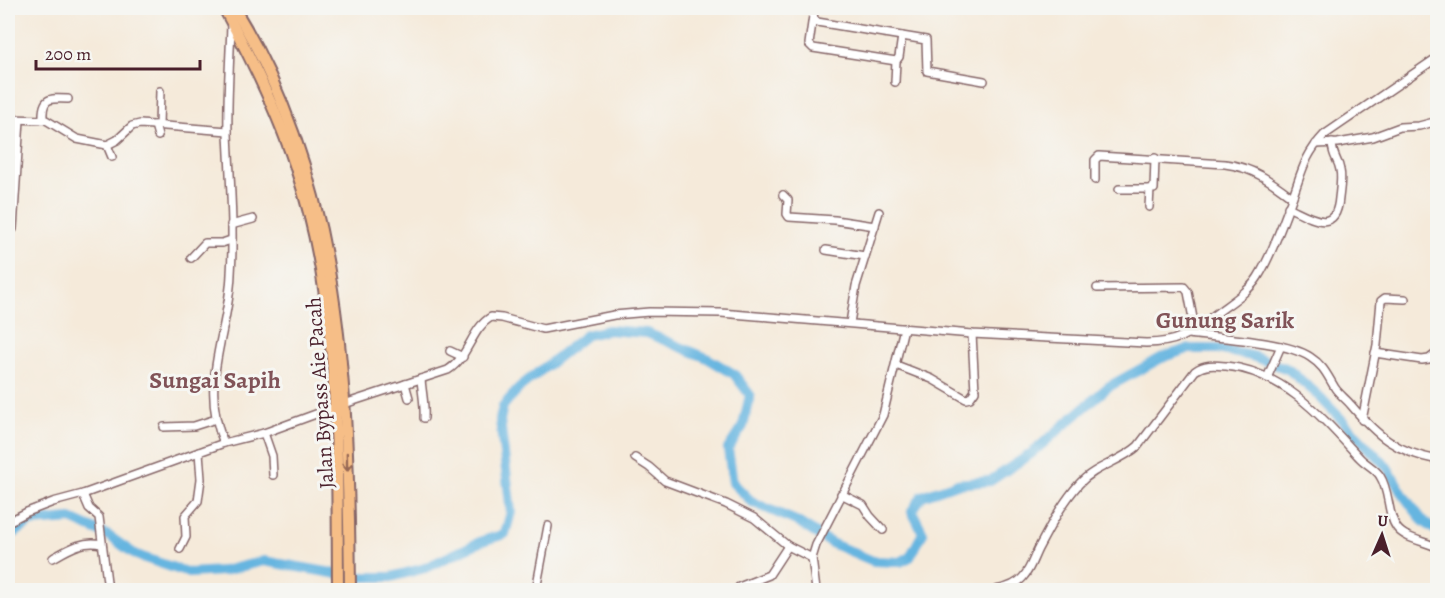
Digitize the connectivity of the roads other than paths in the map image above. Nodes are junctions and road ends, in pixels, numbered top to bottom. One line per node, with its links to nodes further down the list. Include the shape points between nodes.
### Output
1 (224, 8): 5 (highway)
2 (232, 8): 5 (street); 7 (highway)
3 (812, 8): 4 (street)
4 (813, 16): 6 (street, via 817,22); 9 (street, via 811,47)
5 (231, 21): 7 (highway); 19 (street)
6 (902, 36): 9 (street); 10 (street, via 926,40 927,70)
7 (245, 37): 62 (highway, Jalan Bypass Aie Pacah, via 270,75 315,200 339,336)
8 (1437, 57): 22 (street)
9 (896, 61): 11 (street)
10 (984, 81)
11 (895, 82)
12 (160, 91): 18 (street)
13 (68, 99): 16 (street, via 46,101)
14 (8, 119): 15 (street)
15 (20, 120): 16 (street); 25 (street)
16 (42, 120): 23 (street, via 77,139)
17 (1437, 121): 21 (street)
18 (157, 125): 19 (street); 20 (street); 23 (street, via 132,126)
19 (228, 131): 38 (street)
20 (158, 136)
21 (1332, 143): 22 (street); 34 (street, via 1341,172 1335,216 1320,220)
22 (1316, 144): 32 (street, via 1304,162)
23 (107, 145): 26 (street)
24 (8, 153): 25 (street)
25 (17, 153): 35 (street)
26 (112, 156)
27 (1155, 158): 28 (street, via 1098,157); 30 (street, via 1155,186); 32 (street, via 1245,168)
28 (1095, 180)
29 (1119, 189): 30 (street)
30 (1150, 189): 33 (street)
31 (783, 195): 39 (street, via 788,200 789,217)
32 (1293, 197): 34 (street)
33 (1149, 207)
34 (1288, 207): 49 (street, via 1257,279)
35 (11, 210): 40 (street)
36 (879, 212): 39 (street)
37 (253, 219): 38 (street)
38 (231, 225): 41 (street)
39 (875, 226): 43 (street)
40 (13, 229)
41 (231, 240): 44 (street, via 205,243); 64 (street, via 231,288 213,383)
42 (826, 250): 43 (street)
43 (865, 256): 47 (street)
44 (191, 258)
45 (1097, 288): 49 (street, via 1184,287)
46 (1405, 299): 55 (street, via 1382,300)
47 (850, 323): 48 (street); 56 (street, via 730,313 649,312 543,329 495,316 482,325)
48 (904, 328): 50 (street); 57 (street)
49 (1195, 329): 51 (street)
50 (972, 334): 51 (street, via 1153,343); 57 (street, via 975,391 970,398)
51 (1188, 334): 52 (street)
52 (1281, 346): 58 (street); 65 (street, via 1315,361)
53 (450, 351): 56 (street)
54 (1437, 352): 55 (street, via 1422,360)
55 (1375, 353): 65 (street)
56 (463, 357): 59 (street, via 448,370)
57 (896, 365): 74 (street, via 883,415)
58 (1268, 376): 80 (street, via 1325,420 1377,472 1397,528); 90 (street, via 1228,366 1208,365 1195,371 1132,452 1092,473 1071,493 1024,576 1011,587)
59 (421, 379): 60 (street); 63 (street)
60 (405, 384): 61 (street); 62 (street)
61 (409, 399)
62 (340, 405): 67 (street); 86 (highway, Jalan Bypass Aie Pacah); 87 (highway, Jalan Bypass Aie Pacah, one-way to 87)
63 (424, 418)
64 (216, 419): 66 (street, via 194,426); 68 (street)
65 (1362, 420): 71 (street, via 1395,446)
66 (164, 428)
67 (264, 433): 68 (street); 72 (street, via 272,456)
68 (224, 444): 69 (street)
69 (199, 452): 73 (street); 81 (street, via 198,501 185,516 186,537)
70 (635, 458): 79 (street, via 664,481 754,518)
71 (1437, 460)
72 (273, 475)
73 (83, 494): 75 (street); 78 (street, via 88,508 98,515)
74 (841, 494): 77 (street, via 863,505); 83 (street)
75 (8, 522)
76 (548, 526): 88 (street)
77 (884, 530)
78 (101, 542): 82 (street, via 80,544); 85 (street)
79 (788, 546): 83 (street); 84 (street, via 768,576)
80 (1437, 548)
81 (180, 549)
82 (53, 558)
83 (812, 558): 89 (street)
84 (739, 588)
85 (108, 591)
86 (338, 591)
87 (350, 591)
88 (536, 591)
89 (816, 591)
90 (996, 591)

